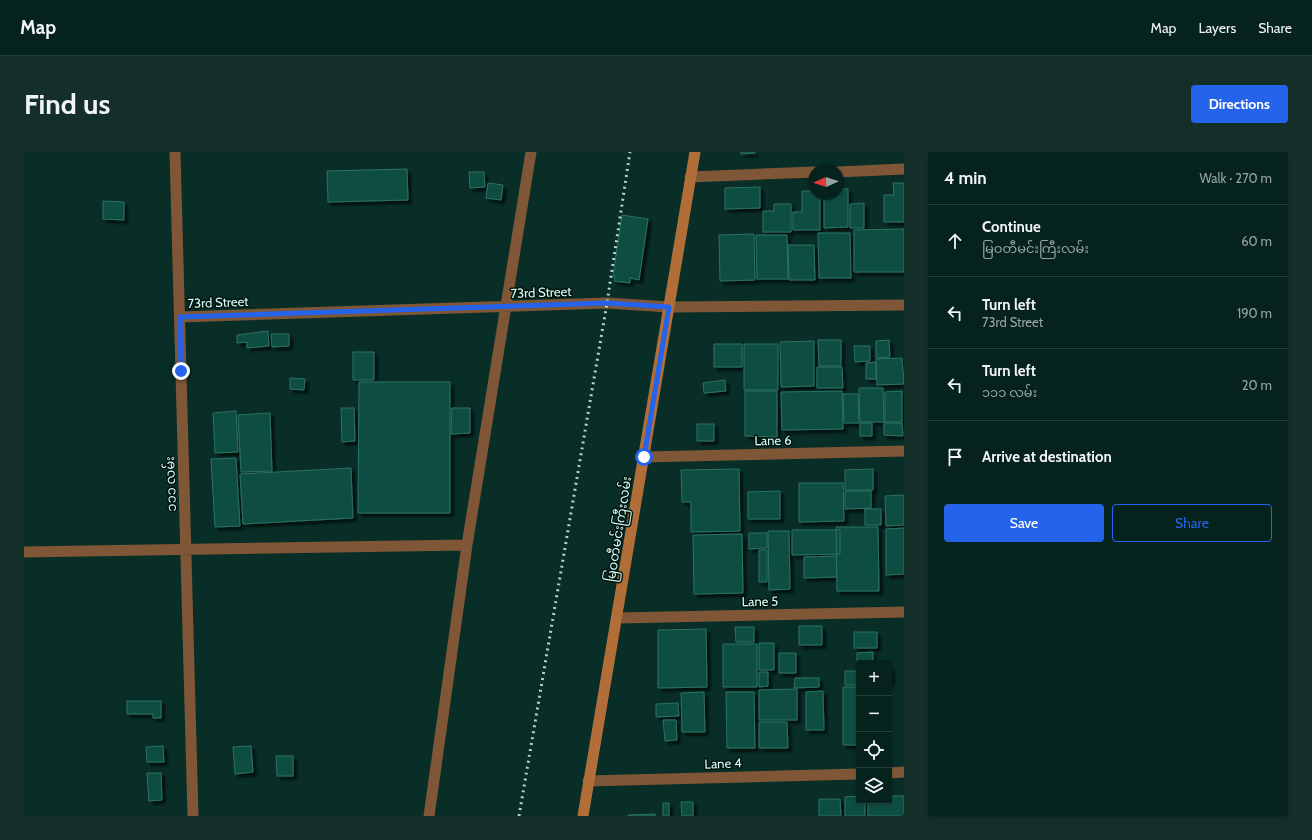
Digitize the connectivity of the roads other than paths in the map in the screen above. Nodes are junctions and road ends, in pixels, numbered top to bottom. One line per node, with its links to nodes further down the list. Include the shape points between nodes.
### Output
1 (175, 152): 11 (street, ၁၁၁ လမ်း)
2 (531, 152): 9 (street)
3 (695, 152): 7 (main road, မြဝတီမင်းကြီးလမ်း)
4 (904, 169): 6 (street)
5 (808, 172): 7 (street)
6 (844, 172)
7 (690, 177): 10 (main road, မြဝတီမင်းကြီးလမ်း)
8 (904, 305): 10 (street, 73rd Street)
9 (506, 307): 10 (street, 73rd Street, via 607,303); 11 (street, 73rd Street); 14 (street)
10 (669, 307): 13 (main road, မြဝတီမင်းကြီးလမ်း)
11 (180, 317): 15 (street, ၁၁၁ လမ်း)
12 (904, 451): 13 (street, Lane 6)
13 (644, 457): 18 (main road, မြဝတီမင်းကြီးလမ်း)
14 (467, 545): 15 (street); 24 (street)
15 (186, 549): 16 (street); 23 (street, ၁၁၁ လမ်း)
16 (24, 552)
17 (904, 612): 18 (street, Lane 5)
18 (617, 618): 22 (main road, မြဝတီမင်းကြီးလမ်း)
19 (904, 772): 20 (street)
20 (892, 773)
21 (856, 774): 22 (street, Lane 4)
22 (588, 781): 25 (main road, မြဝတီမင်းကြီးလမ်း)
23 (193, 816)
24 (429, 816)
25 (583, 816)

